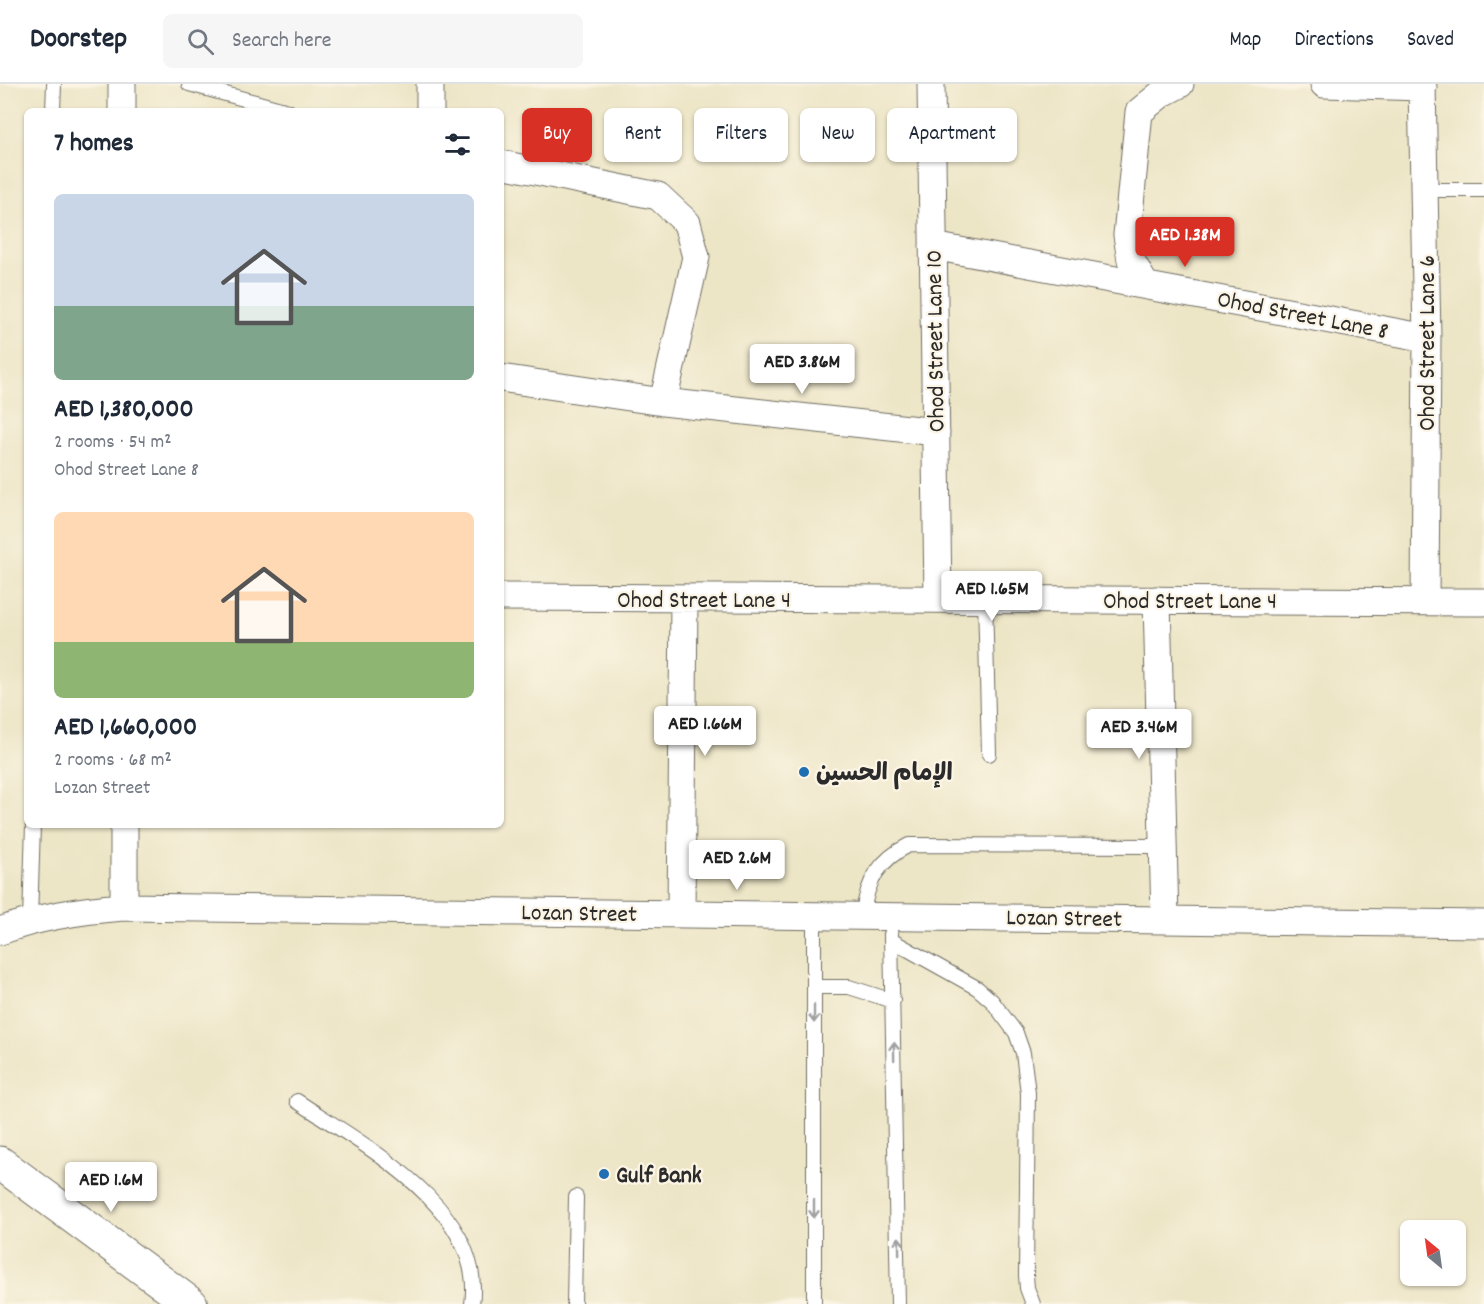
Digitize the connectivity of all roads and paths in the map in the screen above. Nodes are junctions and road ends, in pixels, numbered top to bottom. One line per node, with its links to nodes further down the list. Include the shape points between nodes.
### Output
1 (54, 84): 9 (lane)
2 (122, 84): 10 (street)
3 (189, 84): 11 (lane)
4 (430, 84): 12 (street)
5 (931, 84): 16 (street, Ohod Street Lane 10)
6 (1180, 84): 17 (street, via 1139,111 1127,235 1131,260)
7 (1324, 84): 8 (street)
8 (1422, 86): 14 (street, Ohod Street Lane 6)
9 (53, 108)
10 (122, 108)
11 (277, 108)
12 (430, 108)
13 (504, 165): 20 (street, via 658,196 687,224 696,257)
14 (1425, 190): 15 (lane); 18 (street, Ohod Street Lane 6)
15 (1484, 190)
16 (933, 246): 17 (street, Ohod Street Lane 8); 21 (street, Ohod Street Lane 10)
17 (1144, 283): 18 (street, Ohod Street Lane 8)
18 (1427, 338): 27 (street, Ohod Street Lane 6)
19 (504, 378): 20 (street)
20 (663, 402): 21 (street)
21 (936, 432): 23 (street, Ohod Street Lane 10)
22 (504, 597): 25 (street, Ohod Street Lane 4)
23 (938, 599): 24 (street, Ohod Street Lane 4); 25 (street, Ohod Street Lane 4)
24 (985, 599): 26 (street, Ohod Street Lane 4); 29 (lane)
25 (684, 600): 34 (street)
26 (1157, 600): 27 (street, Ohod Street Lane 4); 32 (street)
27 (1425, 601): 28 (street, Ohod Street Lane 4)
28 (1484, 602)
29 (989, 754)
30 (33, 828): 38 (lane)
31 (124, 828): 33 (street)
32 (1163, 846): 36 (lane, via 909,844 889,855 878,870 866,892); 37 (street)
33 (124, 907): 34 (street, Lozan Street); 38 (street, Lozan Street)
34 (681, 913): 35 (street, Lozan Street)
35 (814, 914): 36 (street, Lozan Street); 42 (lane)
36 (863, 914): 40 (street, Lozan Street)
37 (1165, 919): 39 (street, Lozan Street); 40 (street, Lozan Street)
38 (30, 920): 41 (street, Lozan Street)
39 (1484, 924)
40 (891, 927): 43 (lane); 52 (lane, via 977,988 1006,1016 1020,1043 1028,1072 1026,1275)
41 (0, 931)
42 (814, 987): 43 (lane, via 849,987); 50 (lane, one-way to 50)
43 (893, 1001): 51 (lane, one-way to 43)
44 (297, 1101): 48 (lane, via 403,1171 431,1202 455,1231 469,1257 474,1286)
45 (0, 1163): 47 (street)
46 (576, 1197): 49 (lane)
47 (191, 1304)
48 (472, 1304)
49 (574, 1304)
50 (814, 1304)
51 (898, 1304)
52 (1033, 1304)

